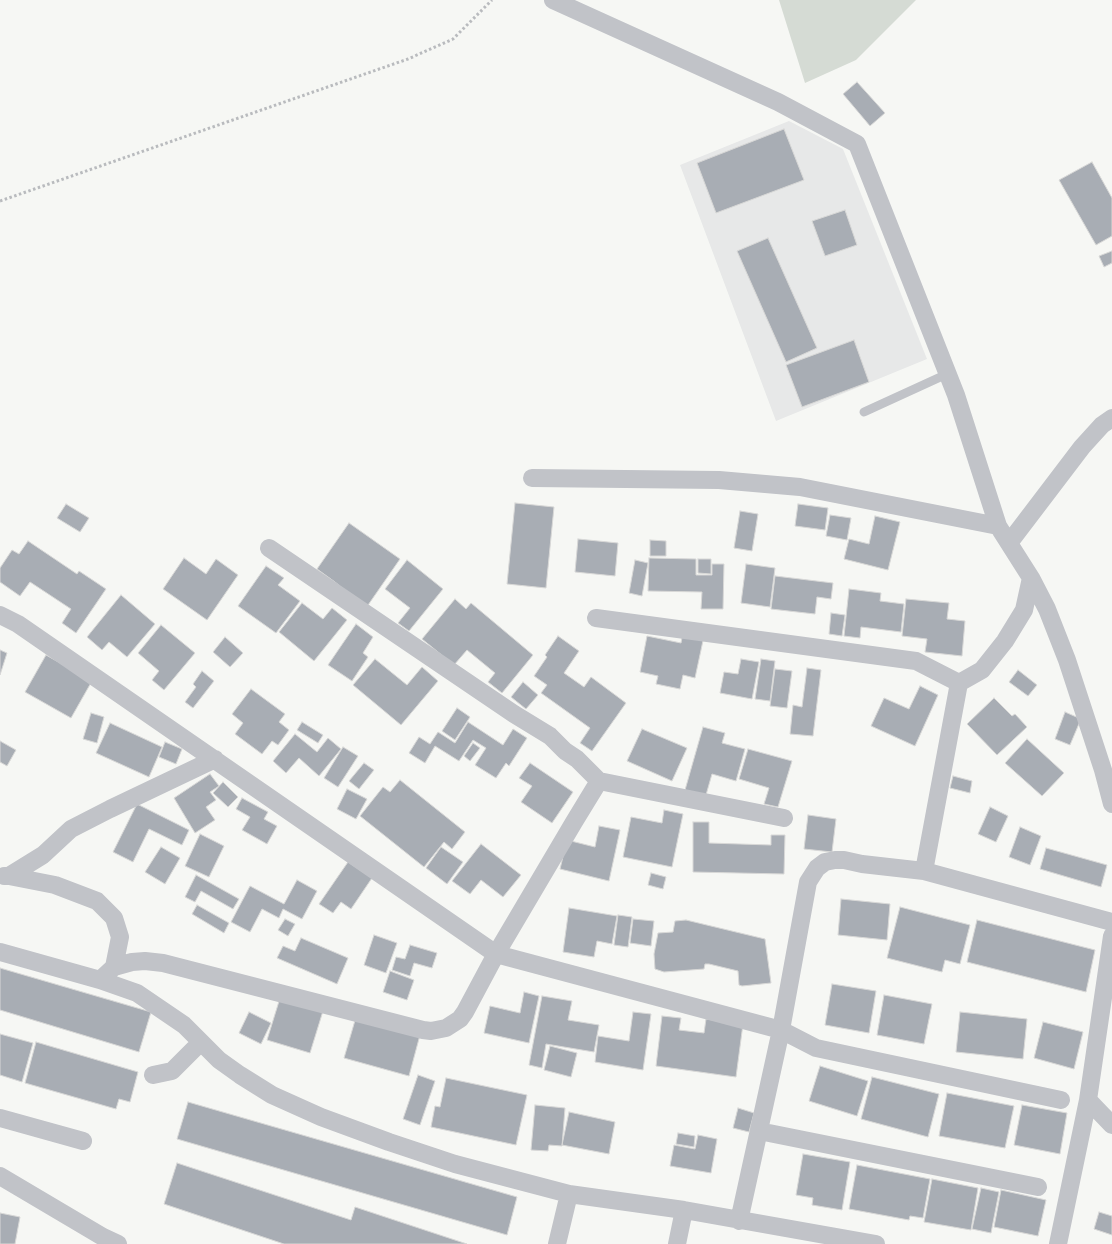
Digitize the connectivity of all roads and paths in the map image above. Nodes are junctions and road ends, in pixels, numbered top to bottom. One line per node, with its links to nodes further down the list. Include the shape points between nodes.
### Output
1 (492, 0): 3 (path, via 453,39 408,59)
2 (553, 0): 4 (street, via 778,102 857,144)
3 (0, 201)
4 (948, 374): 5 (lane); 8 (street)
5 (864, 412)
6 (1112, 418): 9 (street, via 1082,447)
7 (532, 478): 8 (street, via 719,480 800,487)
8 (998, 526): 9 (street)
9 (1009, 543): 11 (street)
10 (269, 548): 16 (street, via 550,736)
11 (1030, 578): 14 (street, via 1024,610 1005,641 982,670); 17 (street, via 1068,660)
12 (0, 615): 15 (street, via 18,624)
13 (596, 618): 14 (street, via 916,661)
14 (959, 684): 19 (street)
15 (215, 759): 20 (street, via 70,829 43,855); 24 (street)
16 (600, 782): 18 (street); 24 (street)
17 (1112, 804)
18 (784, 818)
19 (924, 871): 21 (street); 27 (street, via 844,860 826,862 817,868 805,891)
20 (5, 876): 25 (street, via 55,885 97,901 114,918 120,938)
21 (1112, 922)
22 (1112, 936): 31 (street)
23 (0, 952): 26 (street)
24 (496, 954): 25 (street, via 460,1019 446,1028 431,1031 163,963 145,960); 27 (street)
25 (114, 967): 26 (street)
26 (100, 980): 28 (street, via 137,993 184,1025)
27 (781, 1030): 30 (street, via 816,1048); 35 (street)
28 (201, 1042): 29 (street, via 172,1071); 39 (street, via 240,1076 272,1095 321,1117 455,1164)
29 (152, 1075)
30 (1061, 1100)
31 (1088, 1100): 32 (street); 34 (street); 46 (street)
32 (1112, 1109)
33 (0, 1118): 36 (street)
34 (1112, 1125)
35 (759, 1131): 38 (street); 41 (street)
36 (83, 1141)
37 (0, 1176): 42 (street)
38 (1038, 1187)
39 (569, 1194): 40 (street); 43 (street)
40 (684, 1210): 41 (street); 44 (street)
41 (739, 1221): 45 (street)
42 (118, 1244)
43 (557, 1244)
44 (677, 1244)
45 (875, 1244)
46 (1058, 1244)

